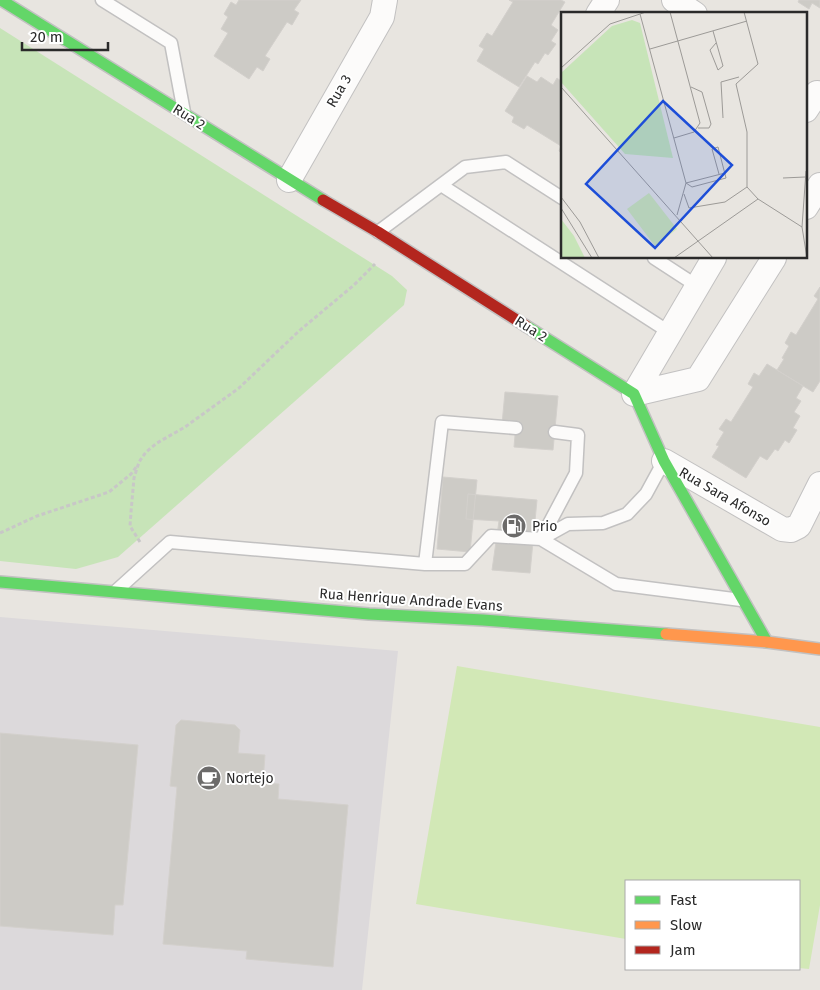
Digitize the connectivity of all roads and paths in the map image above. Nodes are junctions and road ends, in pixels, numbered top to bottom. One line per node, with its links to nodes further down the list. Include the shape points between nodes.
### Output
1 (1, 0): 8 (street, Rua 2)
2 (102, 0): 8 (lane, via 170,43)
3 (385, 0): 9 (street, Rua 3, via 382,16)
4 (607, 0): 6 (street)
5 (674, 0): 7 (street)
6 (599, 12)
7 (692, 12)
8 (185, 115): 9 (street, Rua 2)
9 (289, 180): 14 (street, Rua 2)
10 (441, 185): 12 (lane, via 464,167 506,162); 14 (lane); 20 (lane)
11 (820, 185): 13 (street)
12 (561, 197)
13 (808, 204)
14 (378, 232): 21 (street, Rua 2)
15 (656, 259): 19 (lane)
16 (713, 259): 19 (street)
17 (773, 259): 21 (street, via 698,379)
18 (377, 262): 25 (path, via 239,388 157,443)
19 (697, 286): 20 (street)
20 (670, 332): 21 (street)
21 (634, 394): 24 (street)
22 (516, 428): 30 (lane, via 442,422)
23 (555, 432): 28 (lane, via 578,435 576,473)
24 (664, 461): 26 (street, Rua Sara Afonso, via 782,530 799,526); 28 (lane, via 646,494 627,514 603,523 568,524); 33 (street)
25 (138, 463): 27 (path, via 131,474 109,492 37,516); 29 (path, via 130,526)
26 (820, 484)
27 (0, 533)
28 (541, 539): 30 (lane, via 491,536 465,564); 33 (lane, via 616,584)
29 (154, 557): 30 (lane, via 170,542); 32 (lane)
30 (425, 564)
31 (0, 582): 32 (street, Rua Henrique Andrade Evans)
32 (116, 592): 34 (street, Rua Henrique Andrade Evans, via 369,614 492,620)
33 (744, 600): 34 (street)
34 (767, 642): 35 (street, Rua Henrique Andrade Evans)
35 (820, 649)

